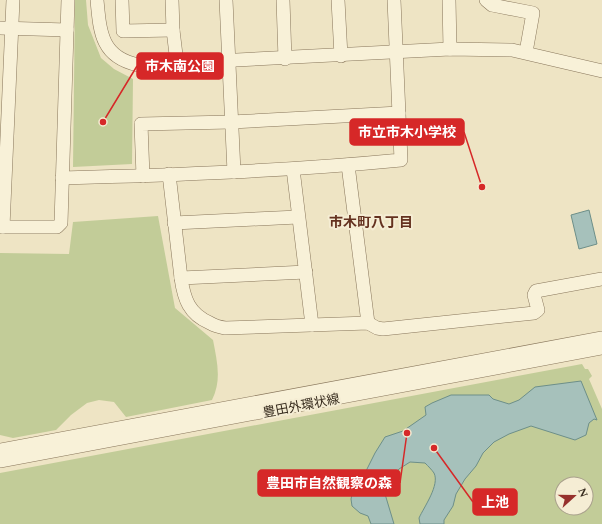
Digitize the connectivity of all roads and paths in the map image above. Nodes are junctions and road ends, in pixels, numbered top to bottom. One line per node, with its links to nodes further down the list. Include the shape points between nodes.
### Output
1 (13, 0): 12 (street)
2 (68, 0): 13 (street)
3 (98, 0): 21 (street, via 103,38 120,59 138,65)
4 (122, 0): 14 (street, via 123,32)
5 (172, 0): 14 (street)
6 (226, 0): 20 (street)
7 (283, 0): 19 (street)
8 (338, 0): 18 (street)
9 (394, 0): 17 (street)
10 (449, 0): 15 (street)
11 (486, 0): 16 (street, via 492,5 534,13)
12 (6, 28): 13 (street); 33 (street)
13 (66, 30): 30 (street)
14 (173, 30): 21 (street)
15 (450, 49): 16 (street); 17 (street)
16 (526, 52): 22 (street)
17 (395, 53): 18 (street); 23 (street)
18 (341, 56): 19 (street)
19 (286, 59): 20 (street)
20 (229, 60): 21 (street); 24 (street)
21 (177, 63)
22 (602, 71)
23 (399, 113): 24 (street); 25 (street, via 400,160)
24 (231, 122): 27 (street); 29 (street, via 141,124)
25 (348, 165): 26 (street); 37 (street)
26 (293, 169): 27 (street); 31 (street)
27 (234, 172): 28 (street)
28 (169, 174): 29 (street); 32 (street)
29 (143, 176): 30 (street)
30 (62, 178): 33 (street, via 61,223 57,227)
31 (298, 217): 32 (street); 34 (street)
32 (174, 223): 35 (street)
33 (1, 227)
34 (306, 272): 35 (street); 38 (street)
35 (180, 278): 38 (street, via 186,299 195,315 218,327)
36 (602, 279): 37 (street, via 536,291 534,295 538,310 534,313 383,329)
37 (368, 323): 38 (street)
38 (312, 325)
39 (602, 338): 41 (street, 豊田外環状線)
40 (602, 348): 42 (street, 豊田外環状線)
41 (0, 450)
42 (0, 461)

